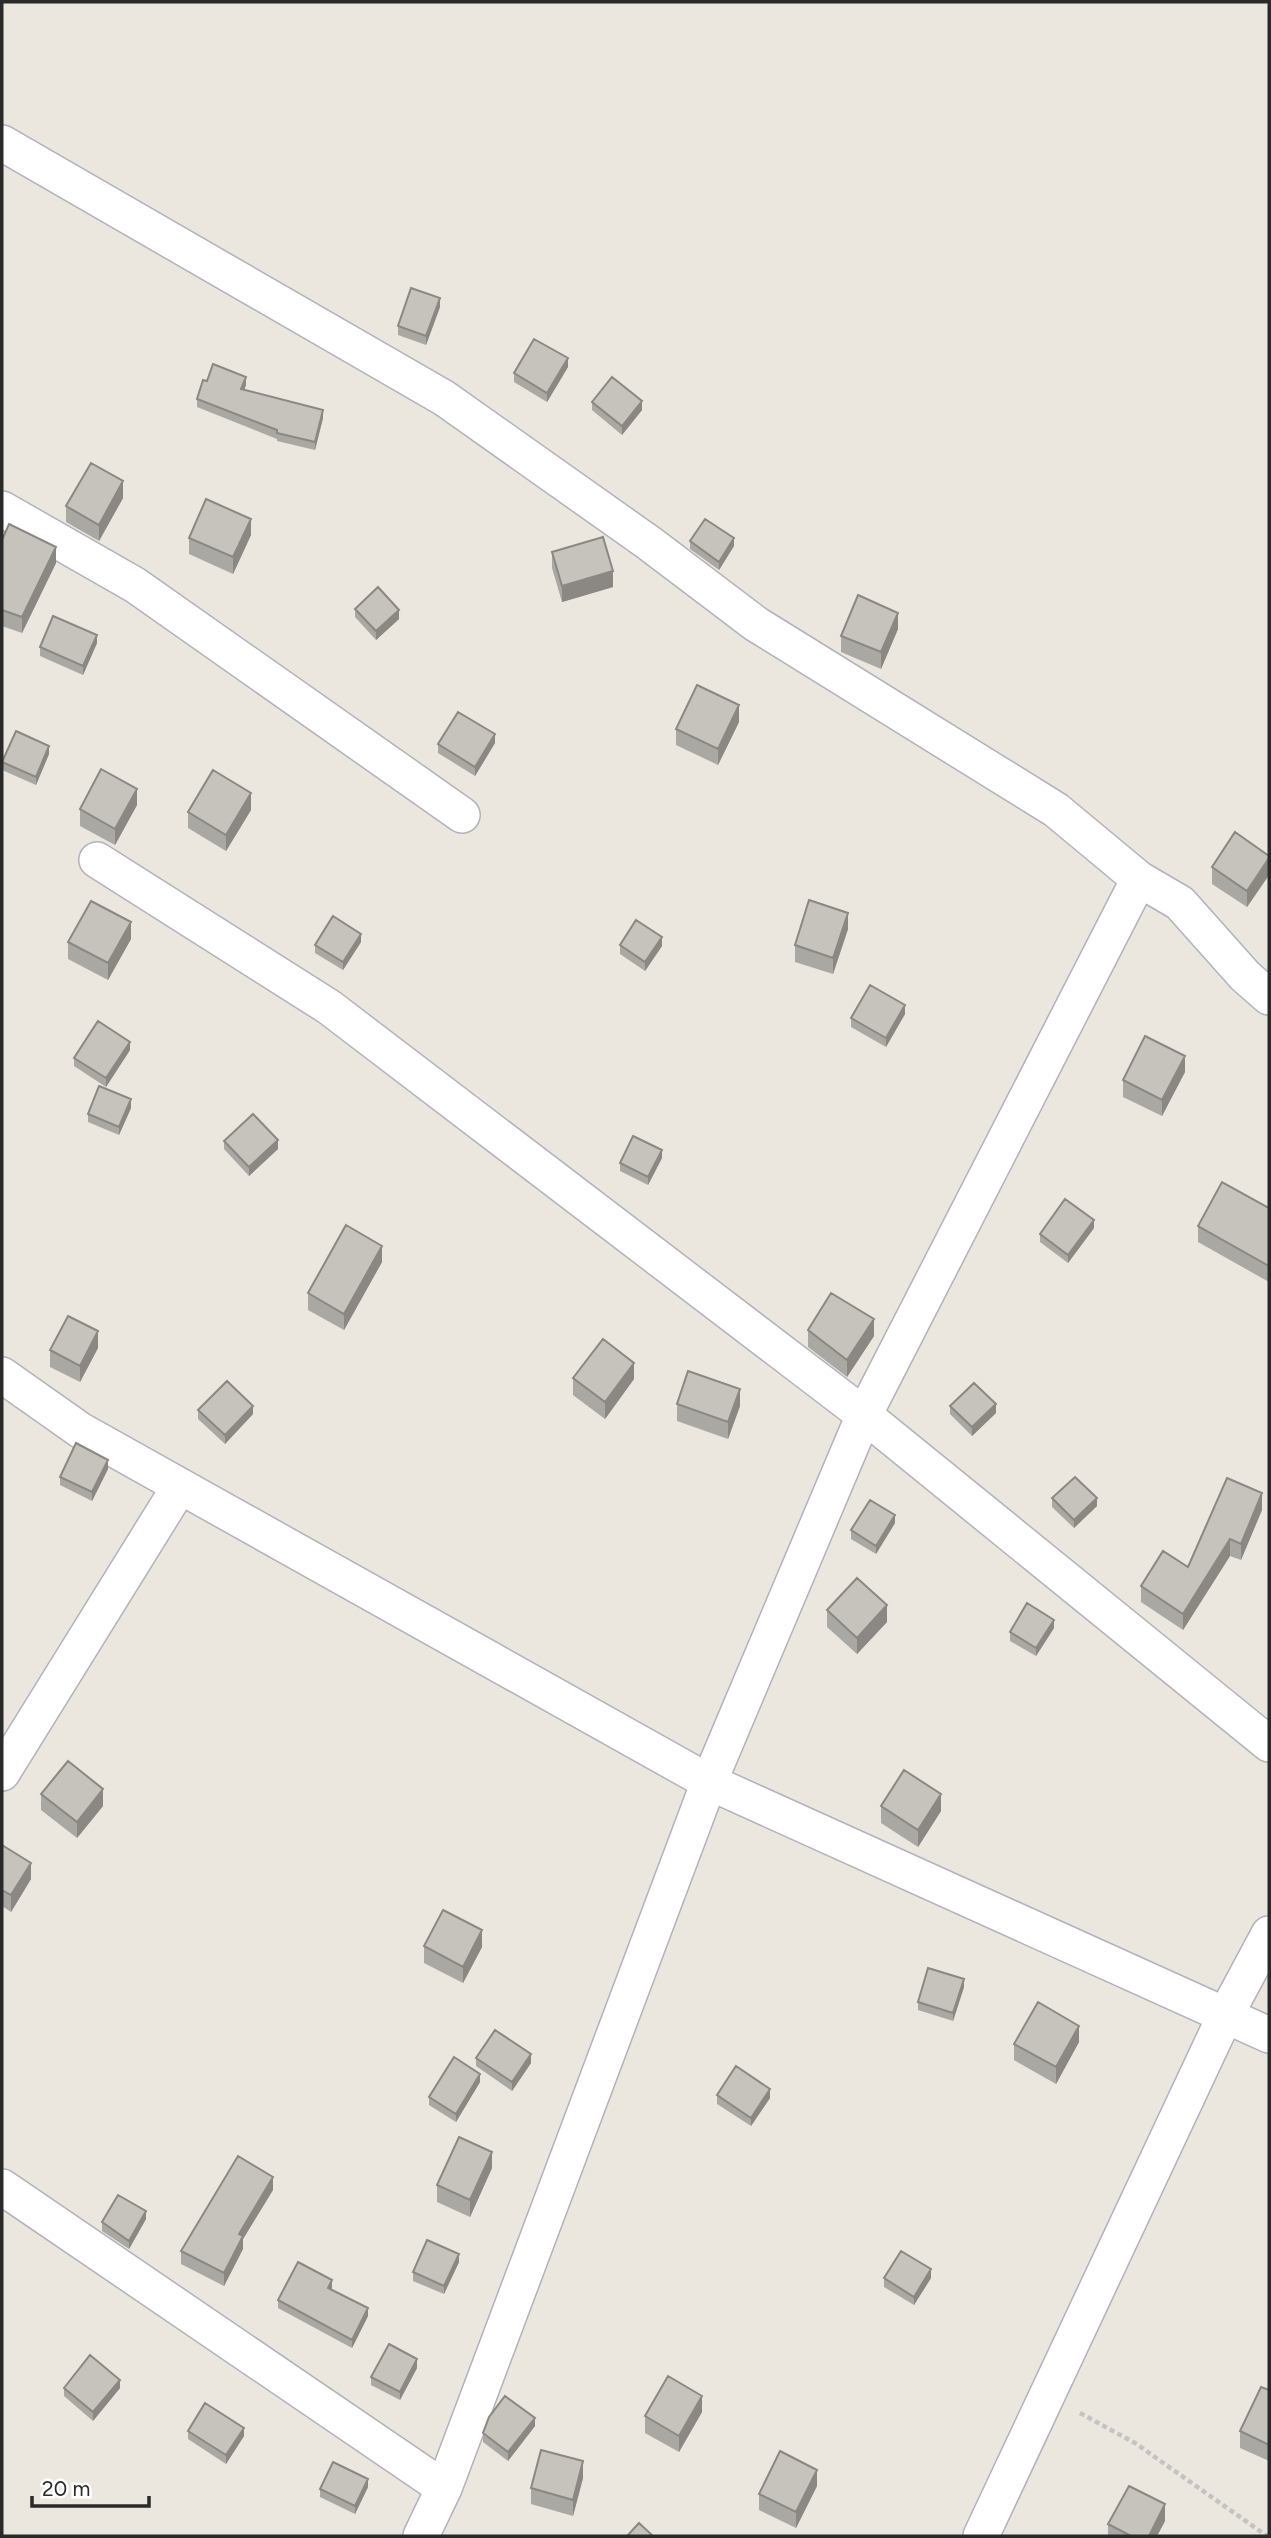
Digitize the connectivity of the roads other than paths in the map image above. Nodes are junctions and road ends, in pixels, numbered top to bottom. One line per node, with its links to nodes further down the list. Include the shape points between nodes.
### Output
1 (2, 143): 5 (street, via 444,398 756,624 1056,810)
2 (2, 509): 3 (street, via 135,585)
3 (462, 815)
4 (97, 860): 8 (street, via 329,1007)
5 (1139, 879): 6 (street, via 1180,902); 8 (street)
6 (1269, 997)
7 (2, 1375): 9 (street, via 80,1430)
8 (864, 1415): 10 (street); 12 (street)
9 (180, 1486): 11 (street); 12 (street)
10 (1269, 1744)
11 (2, 1773)
12 (709, 1782): 14 (street); 17 (street)
13 (1269, 1934): 14 (street)
14 (1225, 2016): 15 (street); 19 (street)
15 (1269, 2035)
16 (2, 2187): 17 (street)
17 (444, 2488): 18 (street)
18 (421, 2536)
19 (981, 2536)

